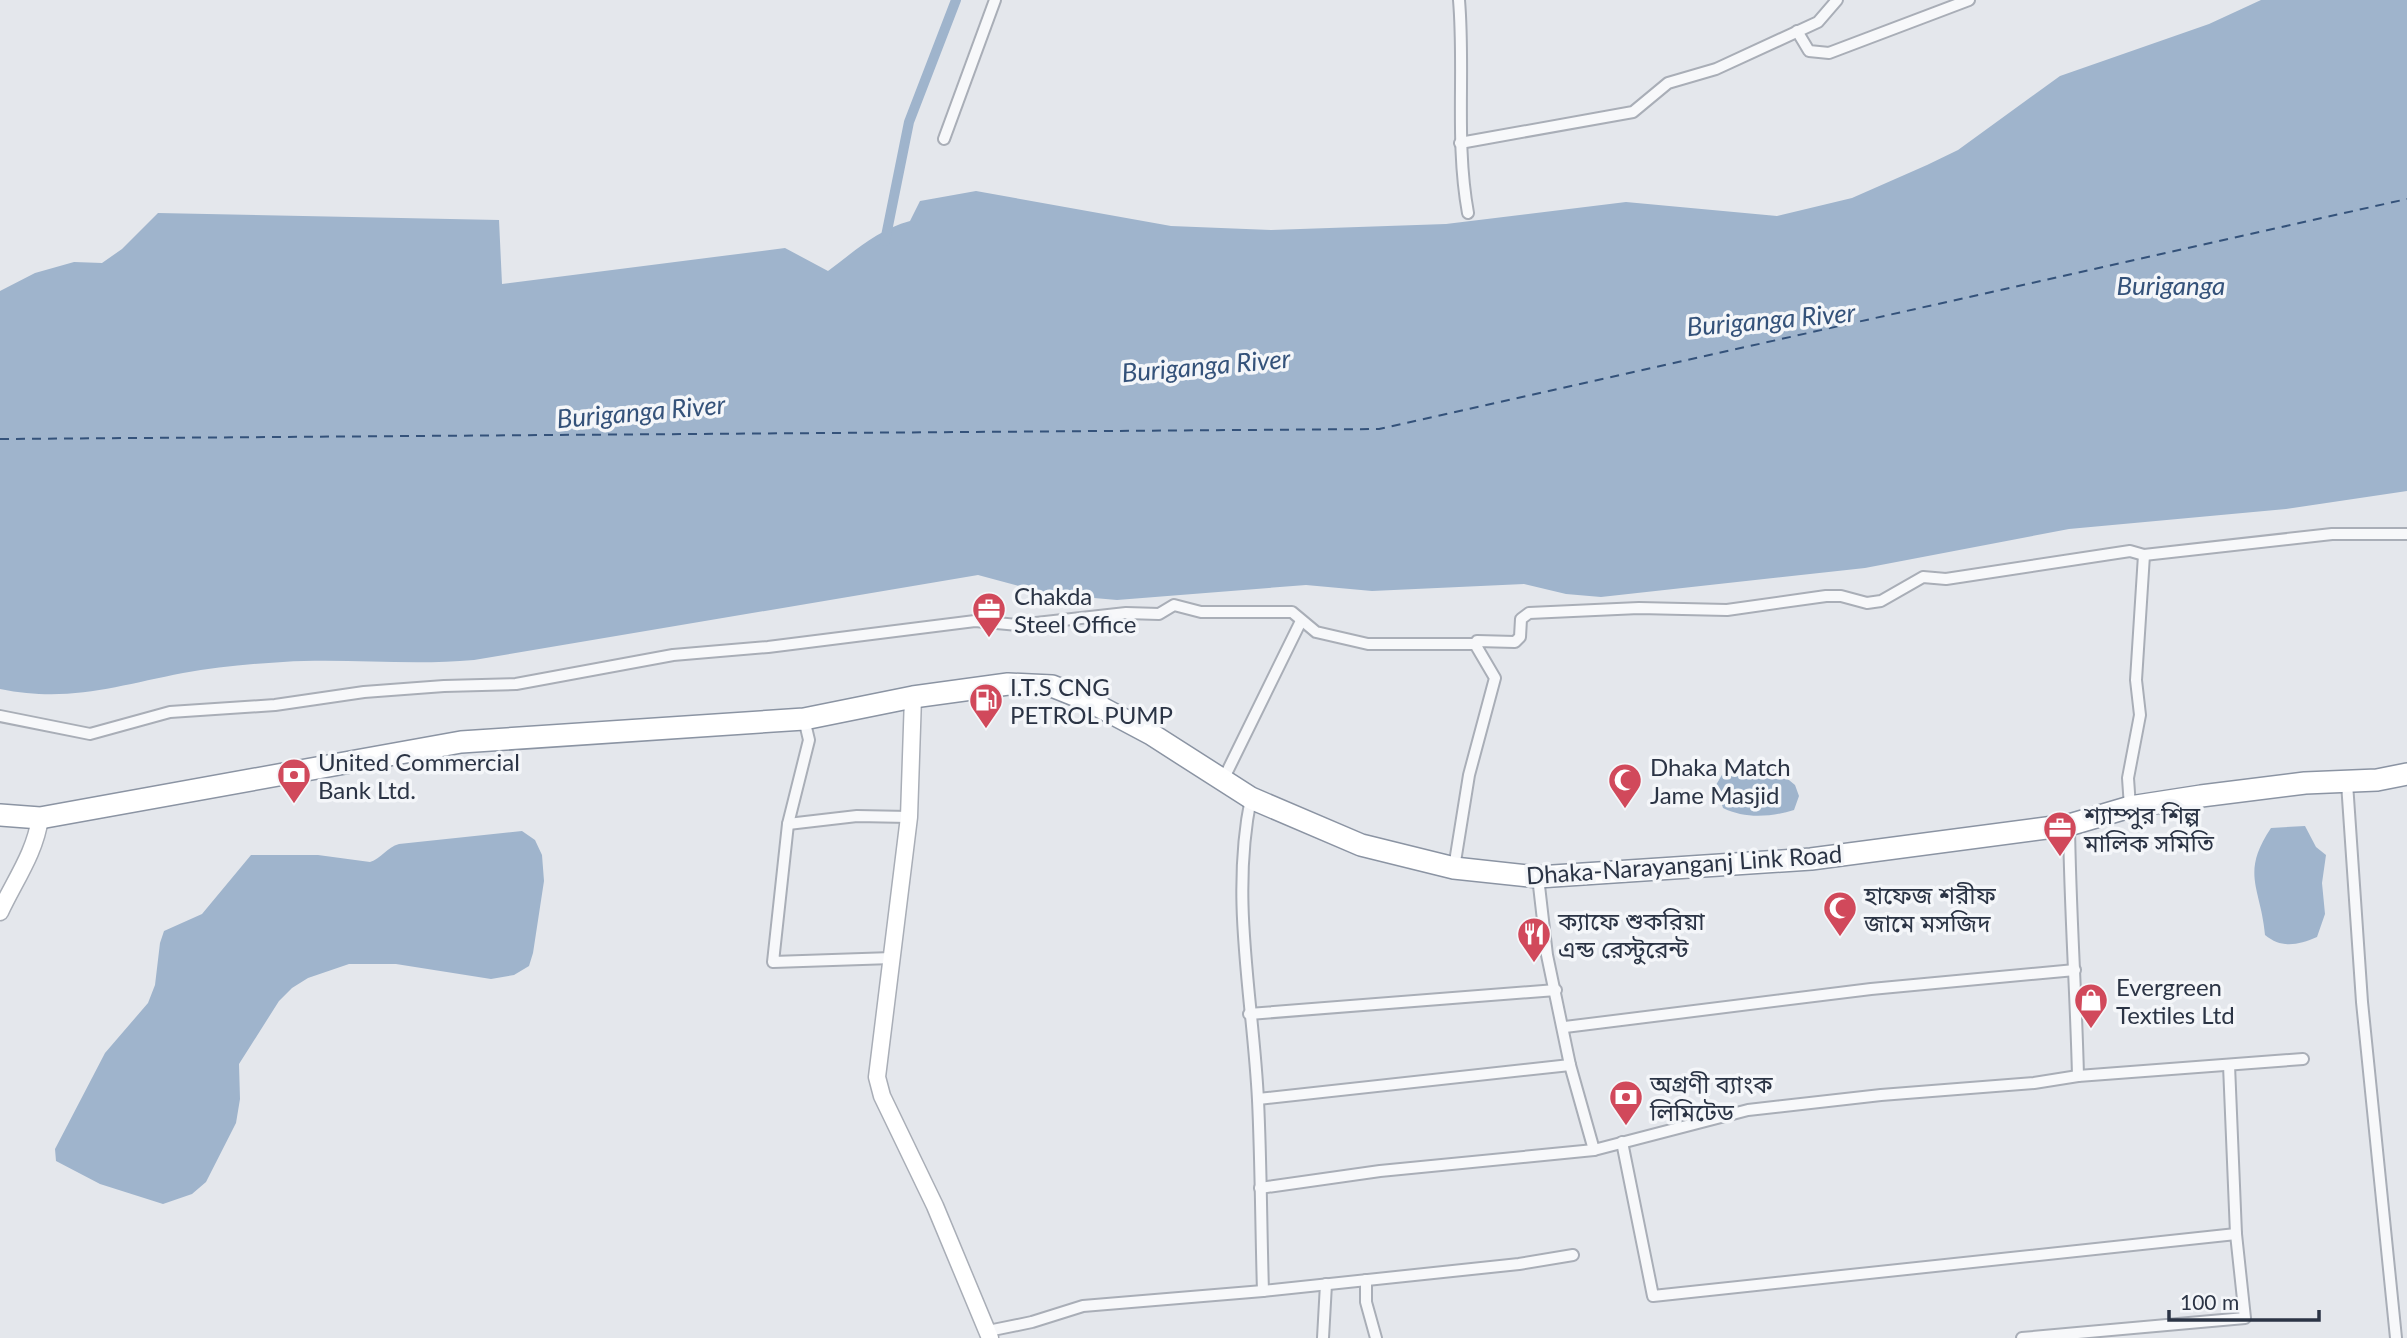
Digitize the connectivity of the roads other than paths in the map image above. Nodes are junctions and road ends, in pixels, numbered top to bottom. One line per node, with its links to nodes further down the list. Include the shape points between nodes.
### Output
1 (995, 0): 6 (street)
2 (1459, 0): 7 (street)
3 (1837, 0): 5 (street, via 1818,22)
4 (1969, 0): 5 (street, via 1829,53 1809,51)
5 (1797, 31): 7 (street, via 1716,69 1668,83 1633,112)
6 (944, 139)
7 (1461, 143): 8 (street)
8 (1468, 213)
9 (2407, 534): 10 (street, via 2332,534)
10 (2144, 555): 12 (street, via 2130,551 1946,579 1923,577 1881,601 1867,603 1826,596 1727,610 1529,613 1521,619 1516,642 1476,641); 20 (street, via 2136,680 2140,715 2128,778)
11 (1301, 621): 12 (street, via 1316,632 1368,644); 14 (street, via 1292,612 1200,612 1174,605 1159,614 1126,613 1018,625 975,621 673,655 516,684 430,687 170,712 90,734); 17 (street)
12 (1475, 645): 26 (street, via 1495,678 1469,775)
13 (913, 697): 15 (highway, Dhaka-Narayanganj Link Road); 17 (highway, Dhaka-Narayanganj Link Road, via 1008,684 1052,686 1152,734); 22 (street)
14 (0, 716)
15 (804, 719): 23 (highway, Dhaka-Narayanganj Link Road, via 461,742); 24 (street, via 809,740)
16 (2407, 774): 18 (highway, Dhaka-Narayanganj Link Road)
17 (1223, 780): 19 (highway, Dhaka-Narayanganj Link Road)
18 (2347, 783): 20 (highway, Dhaka-Narayanganj Link Road, via 2305,783); 51 (street, via 2362,1002)
19 (1251, 798): 26 (highway, Dhaka-Narayanganj Link Road, via 1361,845); 32 (street, via 1242,842 1240,894)
20 (2130, 807): 25 (highway, Dhaka-Narayanganj Link Road)
21 (0, 815): 23 (highway, Dhaka-Narayanganj Link Road)
22 (909, 817): 24 (street, via 858,816); 29 (street)
23 (40, 818): 28 (street, via 28,861)
24 (788, 824): 29 (street, via 773,962)
25 (2069, 825): 27 (highway, Dhaka-Narayanganj Link Road, via 1811,859); 30 (street)
26 (1454, 868): 27 (highway, Dhaka-Narayanganj Link Road)
27 (1538, 877): 31 (street)
28 (0, 912)
29 (892, 958): 47 (street, via 877,1077 881,1096 935,1206)
30 (2075, 970): 33 (street, via 1830,993); 37 (street)
31 (1556, 990): 32 (street); 33 (street)
32 (1249, 1014): 38 (street)
33 (1565, 1027): 35 (street)
34 (2303, 1059): 36 (street)
35 (1570, 1065): 38 (street); 40 (street)
36 (2229, 1065): 37 (street); 42 (street)
37 (2078, 1076): 39 (street, via 1748,1110)
38 (1258, 1099): 41 (street)
39 (1622, 1142): 40 (street); 42 (street, via 1653,1296)
40 (1594, 1150): 41 (street)
41 (1260, 1188): 46 (street)
42 (2236, 1234): 50 (street, via 2245,1318)
43 (1573, 1255): 44 (street)
44 (1366, 1280): 45 (street); 49 (street, via 1366,1303)
45 (1326, 1284): 46 (street); 48 (street)
46 (1263, 1291): 47 (street, via 1083,1306)
47 (989, 1334)
48 (1323, 1338)
49 (1376, 1338)
50 (2022, 1338)
51 (2396, 1338)

